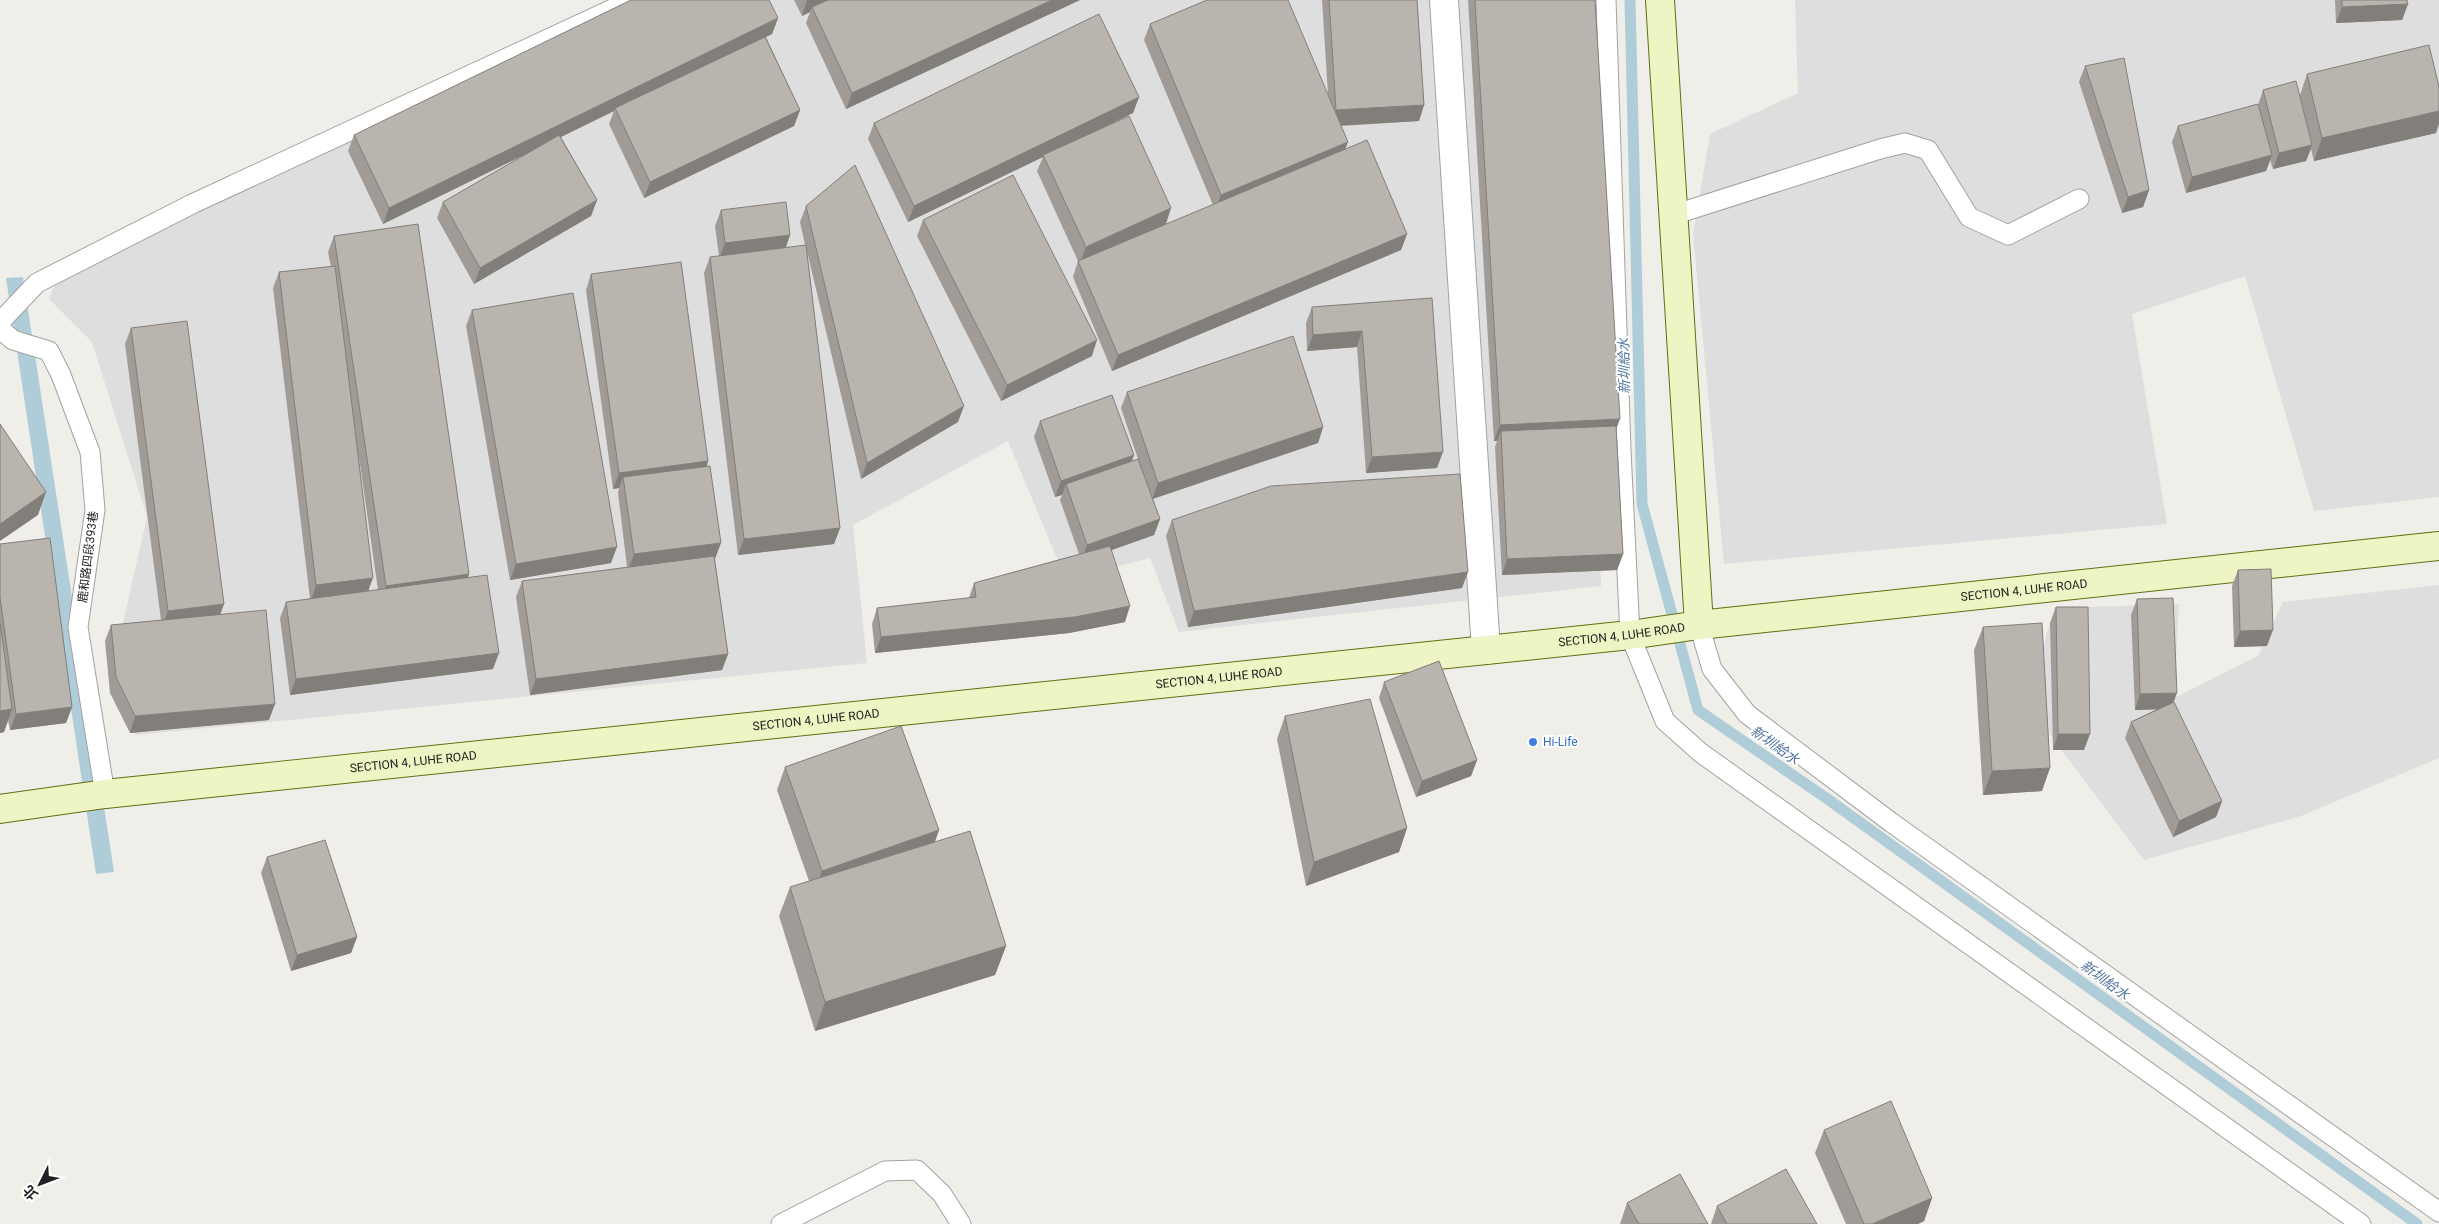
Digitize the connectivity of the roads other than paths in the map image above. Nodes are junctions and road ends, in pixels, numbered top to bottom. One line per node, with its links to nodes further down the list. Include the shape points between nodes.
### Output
1 (632, 0): 7 (lane, via 192,204 36,283)
2 (1444, 0): 12 (street)
3 (1606, 0): 11 (lane, via 1620,440)
4 (1660, 0): 6 (main road)
5 (2079, 199): 6 (lane, via 2008,234 1969,217 1928,150 1905,143)
6 (1673, 215): 10 (main road)
7 (0, 322)
8 (0, 329): 13 (lane, 鹿和路四段393巷, via 13,340 49,351 90,452 94,510 78,627)
9 (2439, 546): 10 (main road, SECTION 4, LUHE ROAD)
10 (1700, 625): 11 (main road, SECTION 4, LUHE ROAD); 15 (lane, via 1712,669 1747,714 1892,824)
11 (1630, 635): 12 (main road, SECTION 4, LUHE ROAD); 18 (lane, via 1665,721 1701,753)
12 (1486, 650): 13 (main road, SECTION 4, LUHE ROAD)
13 (105, 794): 14 (main road, SECTION 4, LUHE ROAD)
14 (0, 809)
15 (2439, 1212)
16 (781, 1224): 17 (lane, via 885,1171 917,1170 942,1194)
17 (961, 1224)
18 (2361, 1224)

